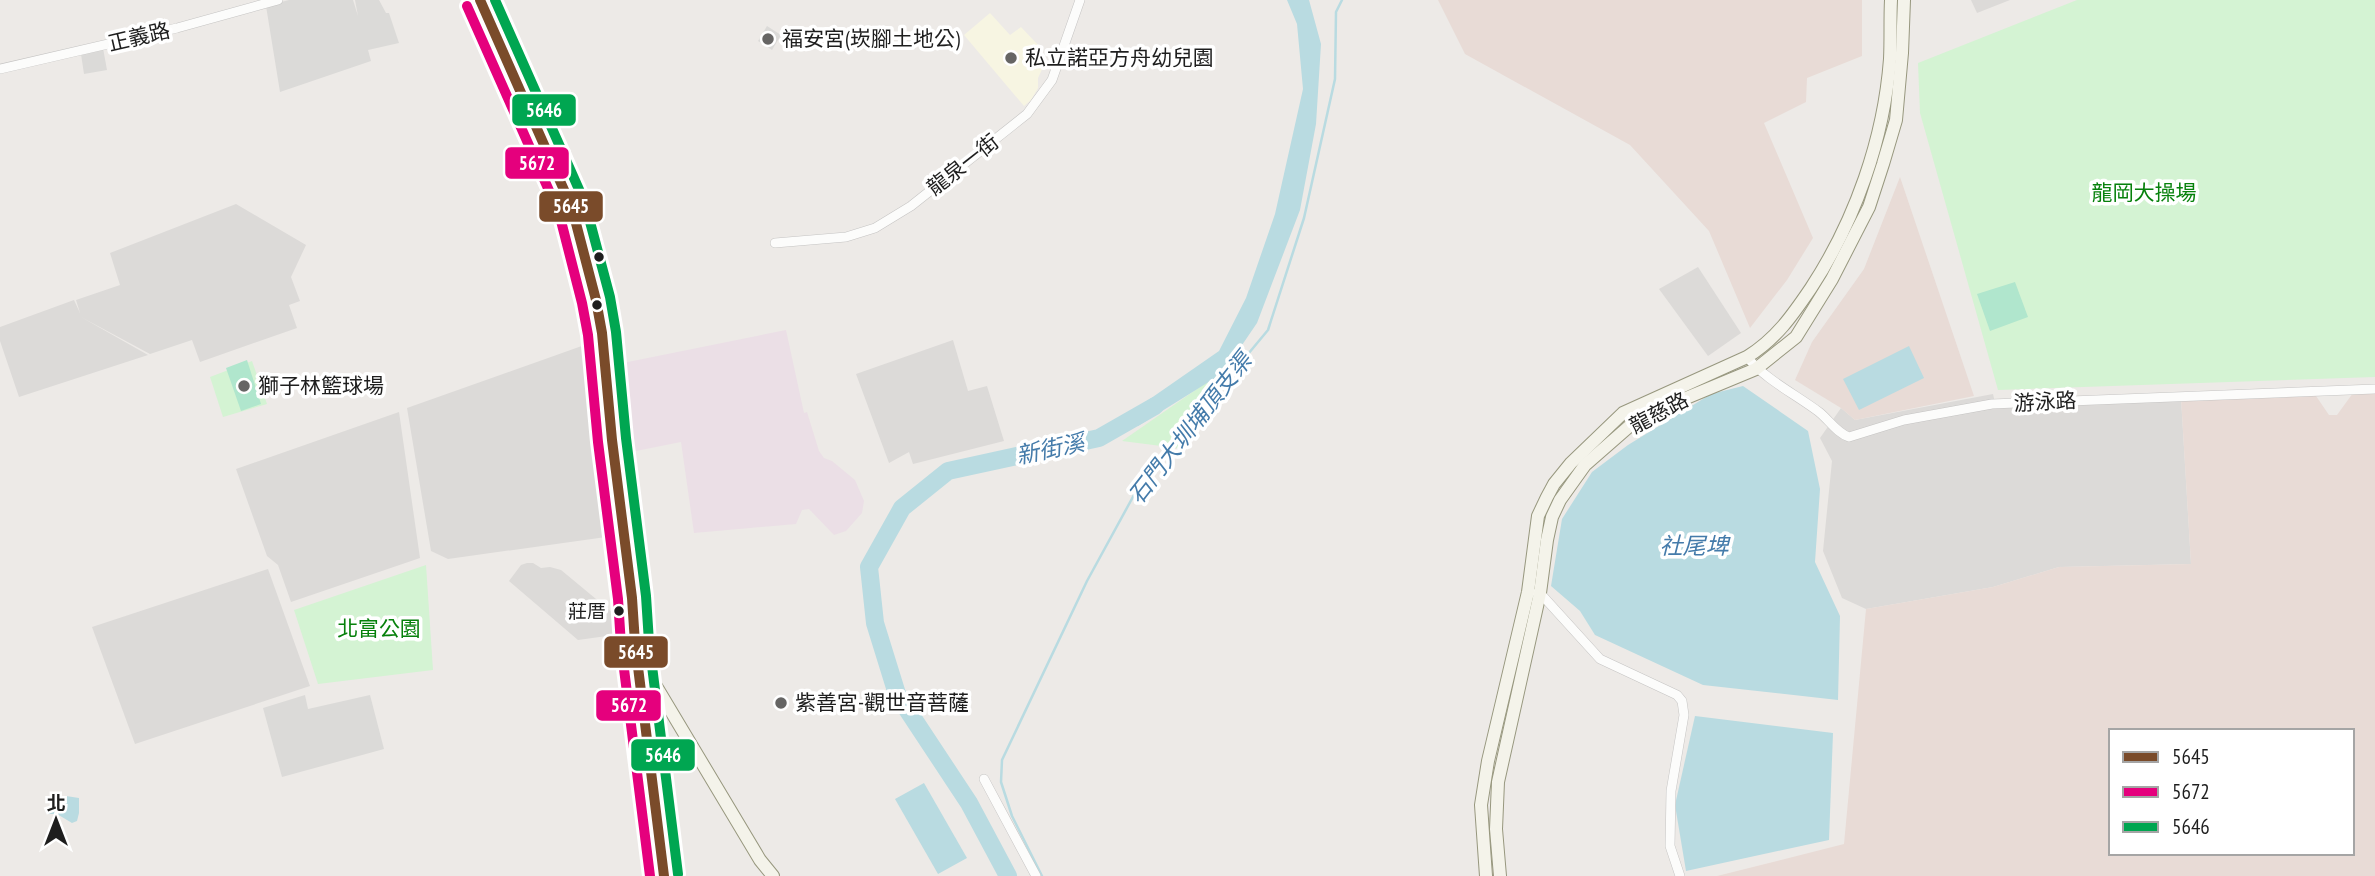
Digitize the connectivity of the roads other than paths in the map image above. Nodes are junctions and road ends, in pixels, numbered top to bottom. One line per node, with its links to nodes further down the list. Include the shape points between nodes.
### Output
1 (278, 0): 6 (street, 正義路)
2 (481, 0): 13 (street, via 572,208 596,300)
3 (1080, 0): 7 (street, 龍泉一街, via 1052,80 1027,114 911,206 875,228 846,237)
4 (1891, 0): 8 (street, 龍慈路, via 1890,59 1882,111 1867,172)
5 (1903, 0): 8 (street, 龍慈路, via 1896,120 1869,207)
6 (0, 69)
7 (775, 243)
8 (1826, 276): 9 (street, 龍慈路, via 1785,326); 10 (street, 龍慈路, via 1796,337)
9 (1747, 357): 10 (street, 游泳路); 12 (street, 龍慈路, via 1623,413 1571,463 1538,516)
10 (1756, 369): 11 (street, 游泳路, via 1849,437 1904,420 1992,404); 12 (street, 龍慈路, via 1633,424 1585,466 1552,517)
11 (2375, 389)
12 (1534, 593): 18 (street, 龍慈路, via 1488,761 1481,805); 19 (street, 龍慈路, via 1498,782); 20 (street, via 1600,659 1682,701 1684,715 1671,791 1670,846)
13 (636, 653): 15 (street); 16 (street)
14 (985, 779): 17 (street)
15 (664, 876)
16 (774, 876)
17 (1036, 876)
18 (1486, 876)
19 (1500, 876)
20 (1680, 876)

